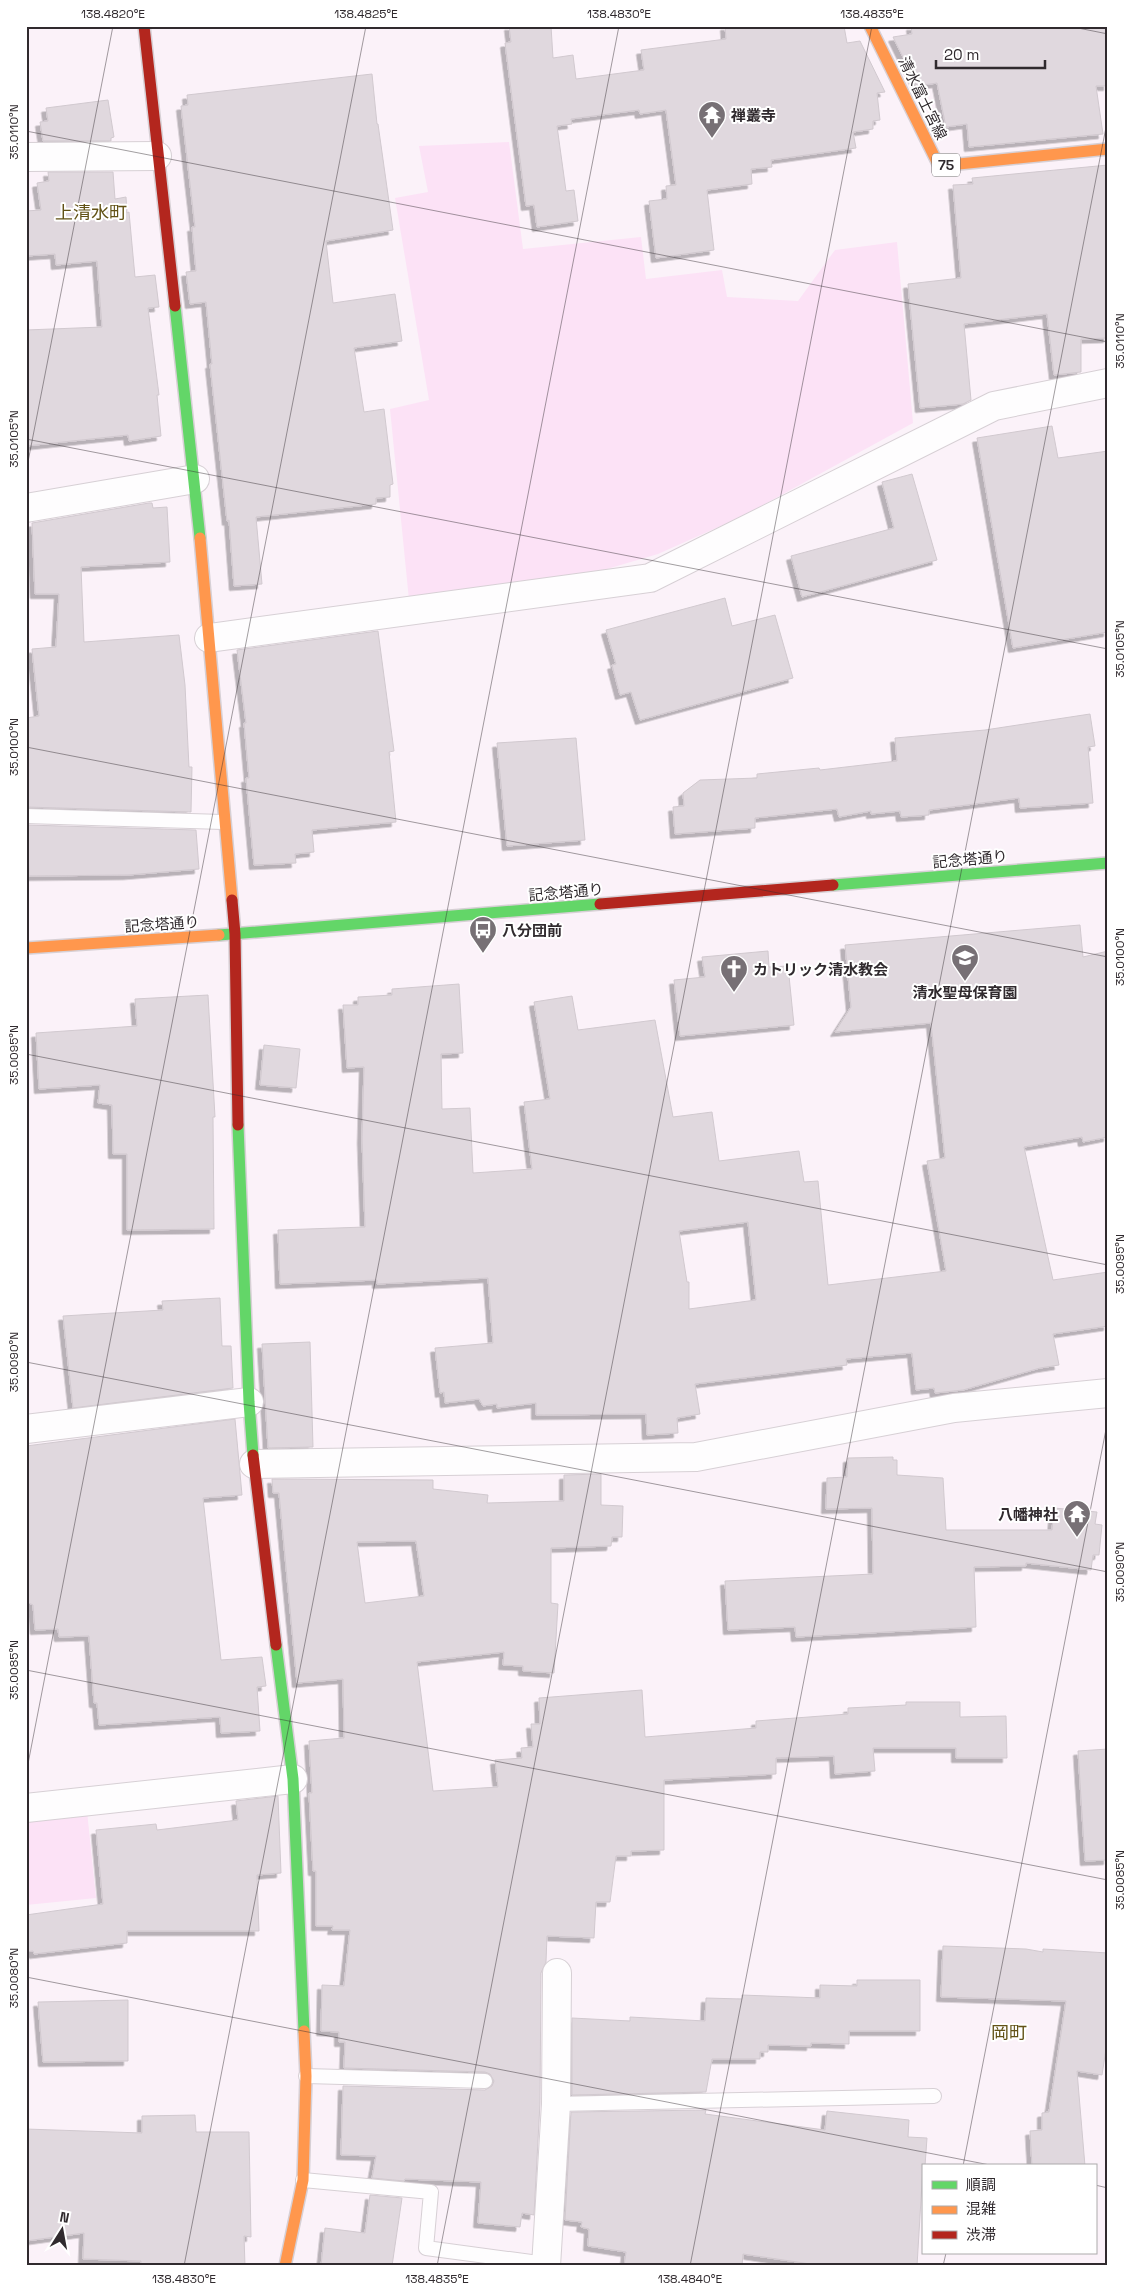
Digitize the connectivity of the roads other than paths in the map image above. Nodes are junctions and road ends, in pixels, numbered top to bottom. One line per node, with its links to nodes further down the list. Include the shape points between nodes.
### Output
1 (144, 26): 4 (street)
2 (870, 26): 3 (street, 清水富士宮線 / 75, via 939,166)
3 (1108, 150)
4 (157, 156): 5 (street); 7 (street)
5 (26, 157)
6 (1108, 383): 9 (street, via 994,406 650,578)
7 (195, 479): 8 (street); 9 (street)
8 (26, 508)
9 (209, 638): 11 (street)
10 (26, 816): 11 (lane)
11 (224, 822): 13 (street)
12 (1108, 863): 13 (street, 記念塔通り)
13 (234, 934): 14 (street, 記念塔通り); 16 (street, via 238,1154)
14 (26, 948)
15 (1108, 1393): 18 (street, via 954,1408 696,1457)
16 (249, 1402): 17 (street); 18 (street)
17 (26, 1429)
18 (254, 1464): 19 (street)
19 (292, 1779): 20 (street); 22 (street)
20 (26, 1808)
21 (556, 1974): 25 (street)
22 (306, 2076): 23 (lane); 26 (street)
23 (485, 2081)
24 (934, 2096): 25 (lane)
25 (556, 2104): 27 (street)
26 (303, 2180): 27 (lane, via 430,2192 426,2248); 28 (street)
27 (546, 2265)
28 (284, 2266)

